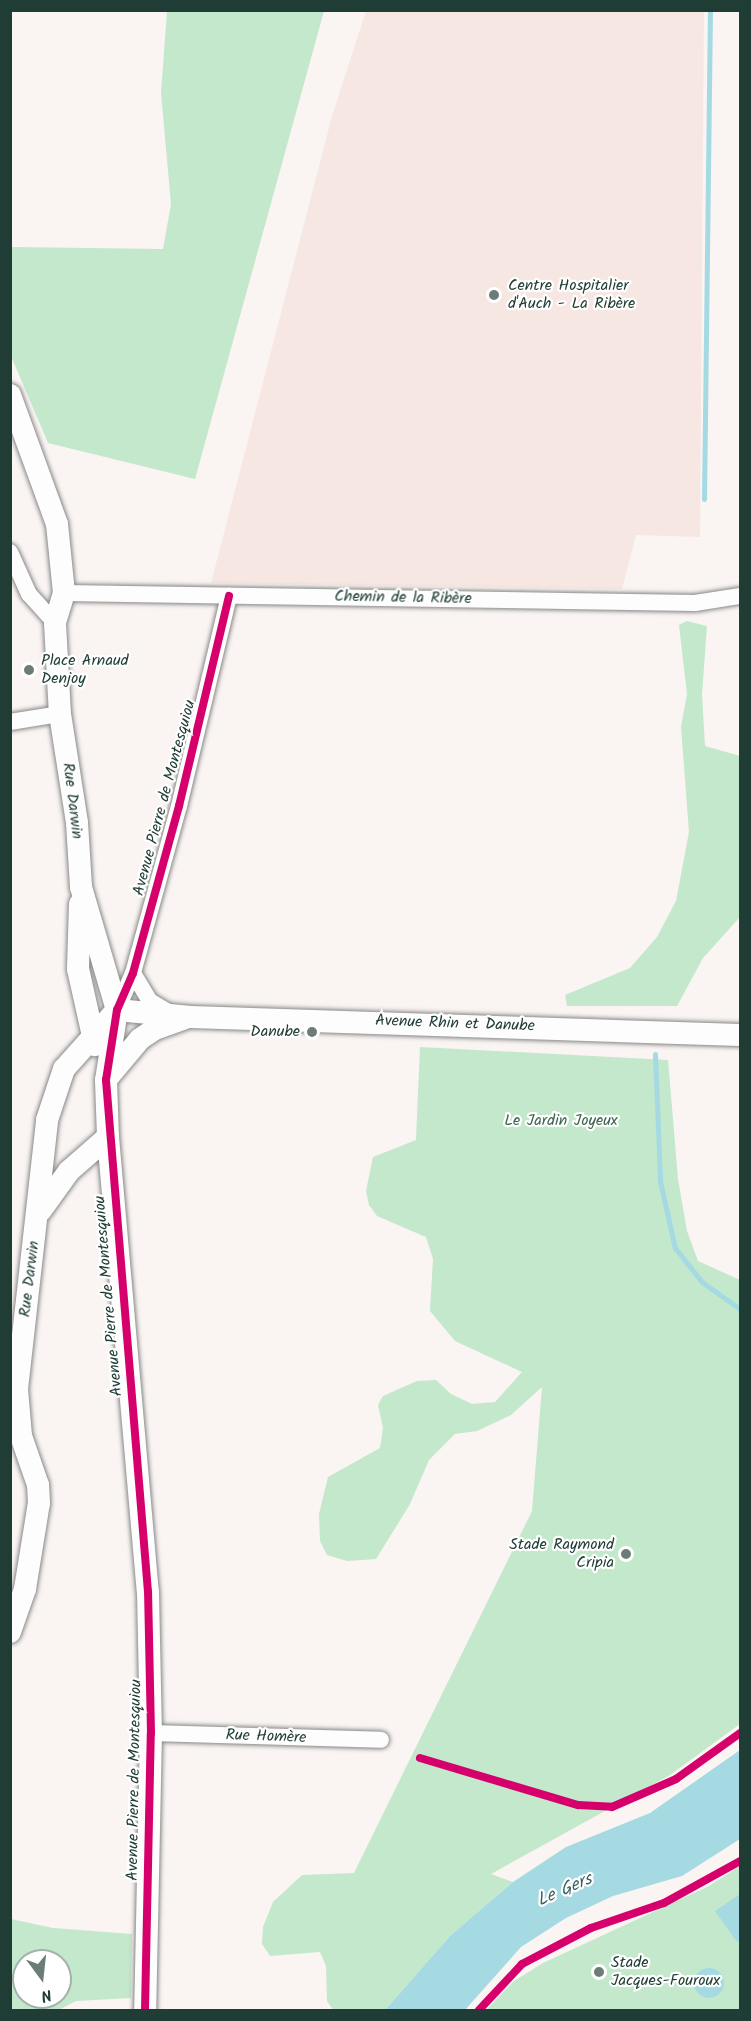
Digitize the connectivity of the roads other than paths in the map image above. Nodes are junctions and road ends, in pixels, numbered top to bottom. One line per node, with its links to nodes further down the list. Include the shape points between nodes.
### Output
1 (10, 395): 3 (street, via 57,524)
2 (10, 552): 6 (street, via 29,594)
3 (64, 593): 4 (street, Chemin de la Ribère); 6 (street)
4 (230, 596): 5 (street, Chemin de la Ribère, via 695,603); 10 (street, Avenue Pierre de Montesquiou)
5 (741, 596)
6 (55, 623): 7 (street)
7 (60, 714): 8 (street); 9 (street, Rue Darwin, via 77,823)
8 (10, 722)
9 (81, 887): 12 (street, Rue Darwin); 13 (street, Rue Darwin, via 78,969)
10 (133, 974): 11 (street, via 150,1001); 12 (street, Avenue Pierre de Montesquiou)
11 (181, 1015): 12 (street, Avenue Rhin et Danube); 14 (street, Avenue Rhin et Danube); 15 (street, via 140,1039)
12 (115, 1019): 13 (street, Rue Darwin); 15 (street, Avenue Pierre de Montesquiou)
13 (92, 1034): 15 (street, Avenue Pierre de Montesquiou); 17 (street, Rue Darwin, via 64,1069 52,1095)
14 (741, 1035)
15 (106, 1080): 16 (street, Avenue Pierre de Montesquiou)
16 (108, 1137): 17 (street, Rue Darwin, via 69,1171); 22 (street, Avenue Pierre de Montesquiou, via 148,1592)
17 (38, 1214): 18 (street, Rue Darwin)
18 (19, 1308): 19 (street, Rue Darwin)
19 (16, 1357): 20 (street, Rue Darwin)
20 (16, 1444): 21 (street, Rue Darwin, via 38,1485 39,1503)
21 (15, 1622)
22 (151, 1733): 23 (street, Rue Homère); 24 (street, Avenue Pierre de Montesquiou)
23 (381, 1740)
24 (145, 2010)

